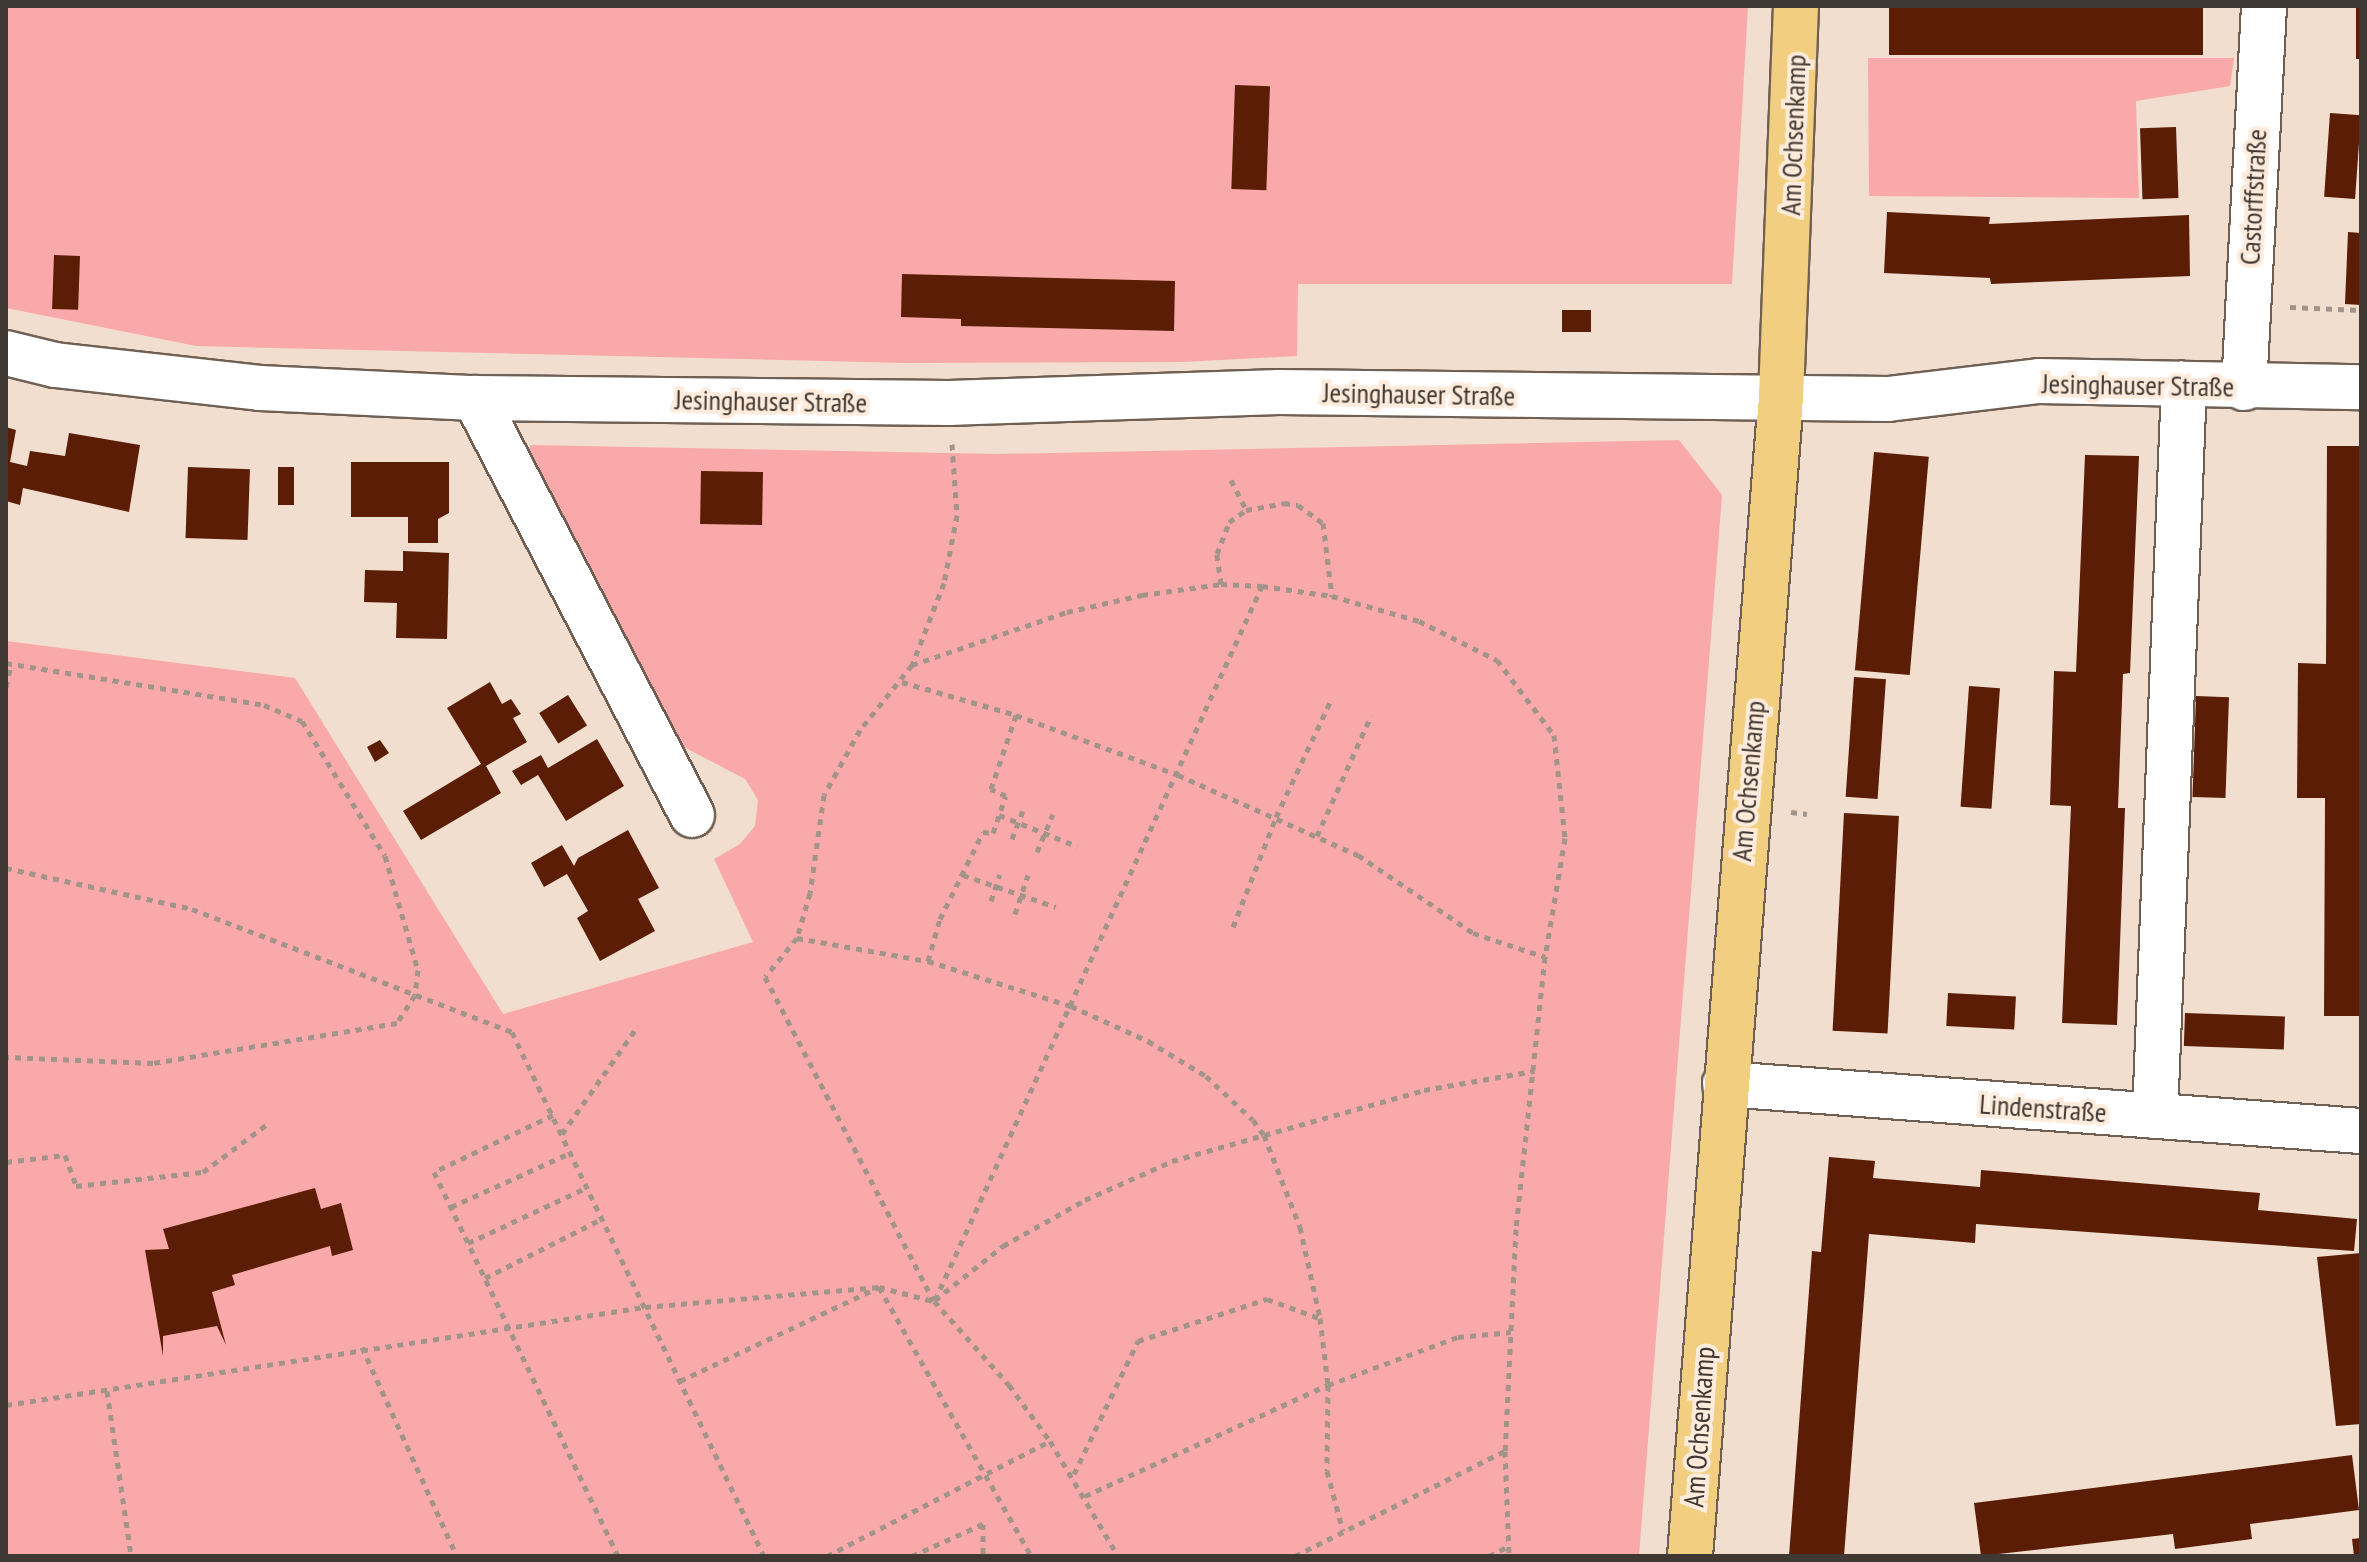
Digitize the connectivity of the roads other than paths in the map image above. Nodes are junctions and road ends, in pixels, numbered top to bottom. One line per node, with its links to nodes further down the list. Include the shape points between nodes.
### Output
1 (1796, 6): 7 (main road, Am Ochsenkamp)
2 (2264, 6): 6 (street, Castorffstraße)
3 (6, 353): 8 (street, Jesinghauser Straße, via 55,365 260,388)
4 (2184, 384): 6 (street, Jesinghauser Straße); 7 (street, Jesinghauser Straße, via 2039,381 1888,399); 11 (street)
5 (2361, 387): 6 (street, Jesinghauser Straße)
6 (2244, 388)
7 (1781, 396): 8 (street, Jesinghauser Straße, via 1279,392 949,403); 10 (main road, Am Ochsenkamp)
8 (475, 398): 9 (street)
9 (692, 815)
10 (1725, 1084): 11 (street, Lindenstraße); 13 (main road, Am Ochsenkamp)
11 (2155, 1116): 12 (street, Lindenstraße)
12 (2361, 1131)
13 (1690, 1556)

